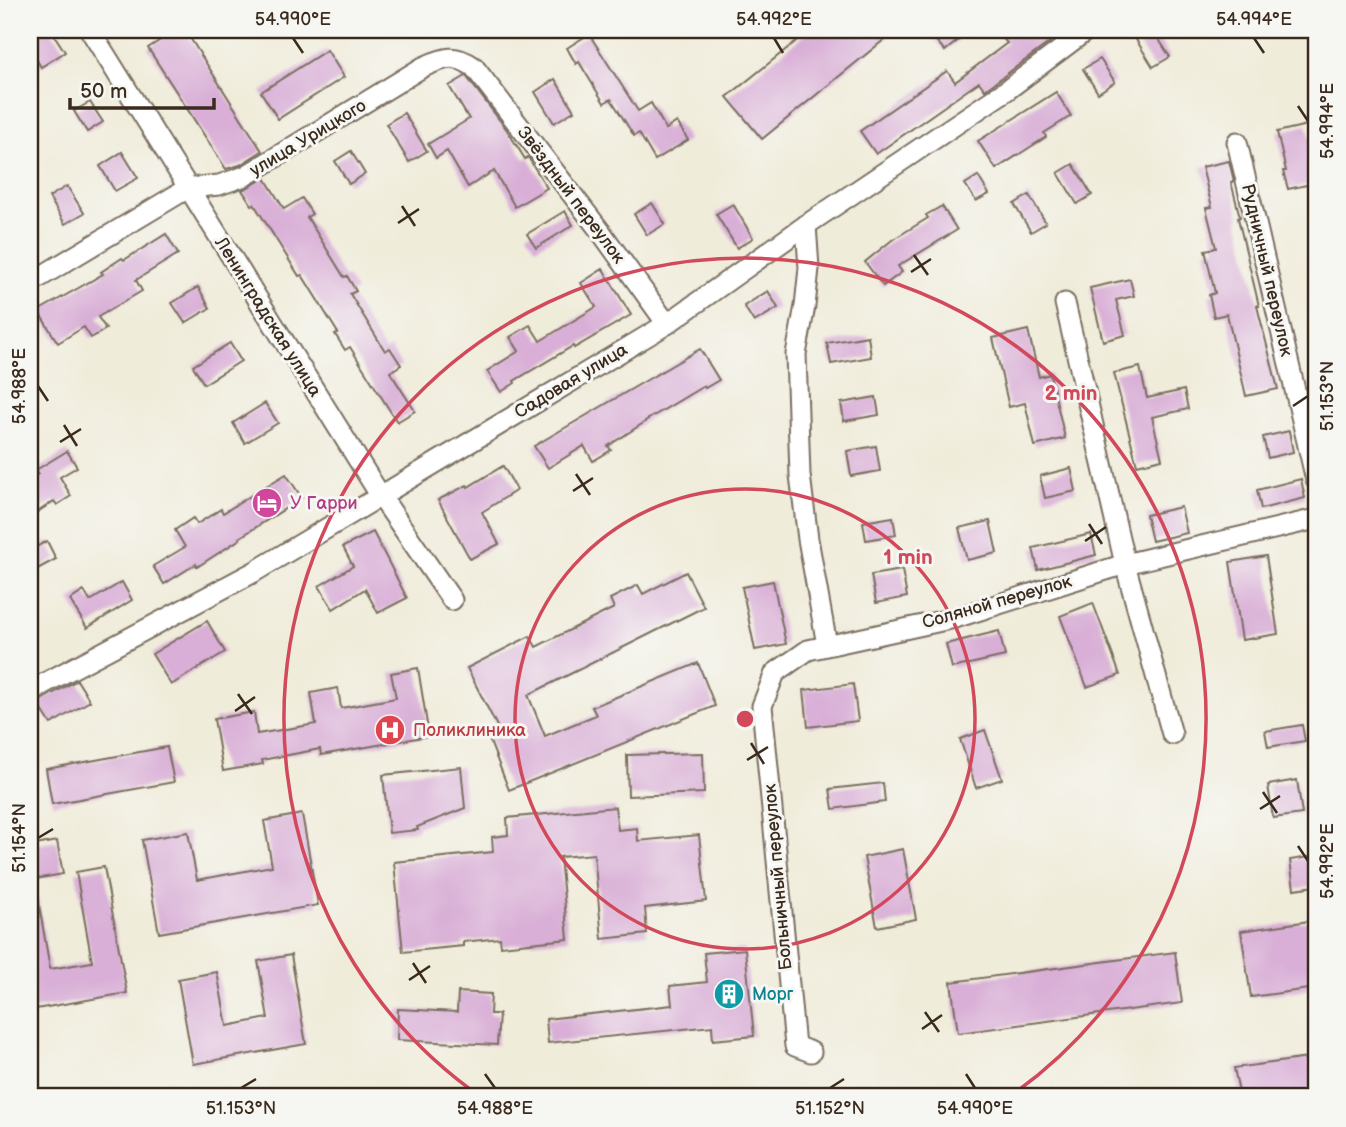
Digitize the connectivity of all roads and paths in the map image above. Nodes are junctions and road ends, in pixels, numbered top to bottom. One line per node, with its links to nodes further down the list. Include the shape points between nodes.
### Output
1 (90, 30): 5 (street, Ленинградская улица)
2 (1087, 30): 6 (street, Садовая улица, via 1007,90)
3 (474, 67): 5 (street, улица Урицкого, via 462,59 442,59 423,67 245,176); 9 (street, Звёздный переулок)
4 (1237, 142): 10 (street, Рудничный переулок)
5 (188, 188): 7 (street, улица Урицкого); 11 (street, Ленинградская улица)
6 (806, 225): 9 (street, Садовая улица); 15 (street, via 808,268 796,354 800,475)
7 (30, 283)
8 (1065, 303): 13 (street)
9 (667, 324): 11 (street, Садовая улица)
10 (1316, 480)
11 (380, 495): 14 (street, Ленинградская улица); 16 (street, Садовая улица, via 254,572)
12 (1316, 519): 13 (street, Соляной переулок)
13 (1125, 564): 15 (street, Соляной переулок, via 955,618); 17 (street)
14 (452, 600)
15 (827, 645): 18 (street, Больничный переулок, via 808,650 775,673 762,706 795,1046)
16 (30, 691)
17 (1172, 733)
18 (811, 1052)

